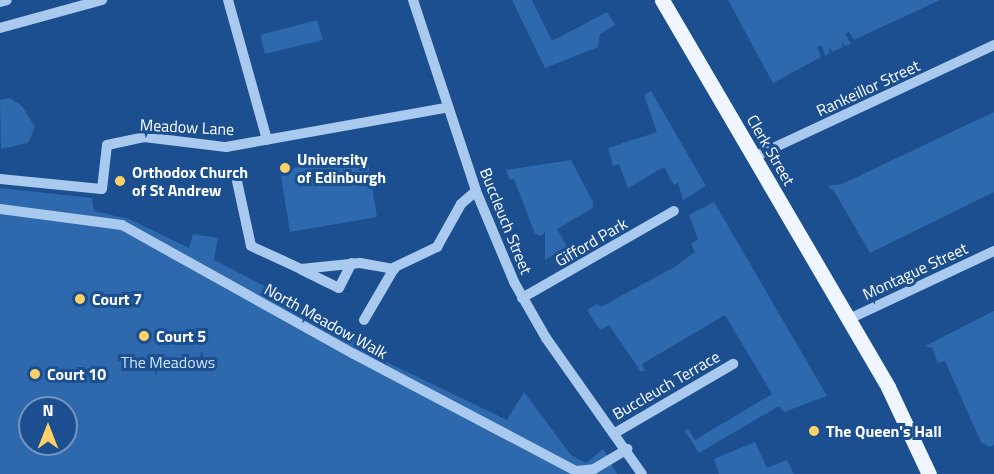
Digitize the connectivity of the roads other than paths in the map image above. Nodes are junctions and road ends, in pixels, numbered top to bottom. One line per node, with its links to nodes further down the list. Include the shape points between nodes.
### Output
1 (7, 0): 6 (street)
2 (102, 0): 7 (street)
3 (228, 0): 10 (street)
4 (413, 0): 9 (street, Buccleuch Street)
5 (662, 0): 11 (main road, Clerk Street)
6 (0, 2)
7 (0, 28)
8 (994, 45): 11 (street, Rankeillor Street)
9 (446, 108): 10 (street, Meadow Lane); 14 (street, Buccleuch Street)
10 (267, 140): 12 (street, Meadow Lane, via 226,147 144,137 107,145 102,189)
11 (754, 157): 22 (main road, Clerk Street)
12 (0, 179)
13 (237, 181): 19 (street, via 251,246)
14 (476, 191): 20 (street, via 461,204 437,247); 21 (street, Buccleuch Street)
15 (0, 209): 26 (street, North Meadow Walk, via 122,225 576,471 594,469)
16 (674, 211): 21 (street, Gifford Park)
17 (994, 251): 22 (street, Montague Street)
18 (352, 263): 19 (street); 19 (street, via 339,288); 20 (street)
19 (301, 269)
20 (394, 269): 23 (street)
21 (522, 298): 25 (street, Buccleuch Street, via 564,365)
22 (849, 319): 28 (main road, Clerk Street, via 888,387)
23 (364, 320)
24 (733, 364): 25 (street, Buccleuch Terrace)
25 (615, 433): 26 (street, Buccleuch Street)
26 (627, 449): 27 (street, Buccleuch Street)
27 (642, 474)
28 (929, 474)

